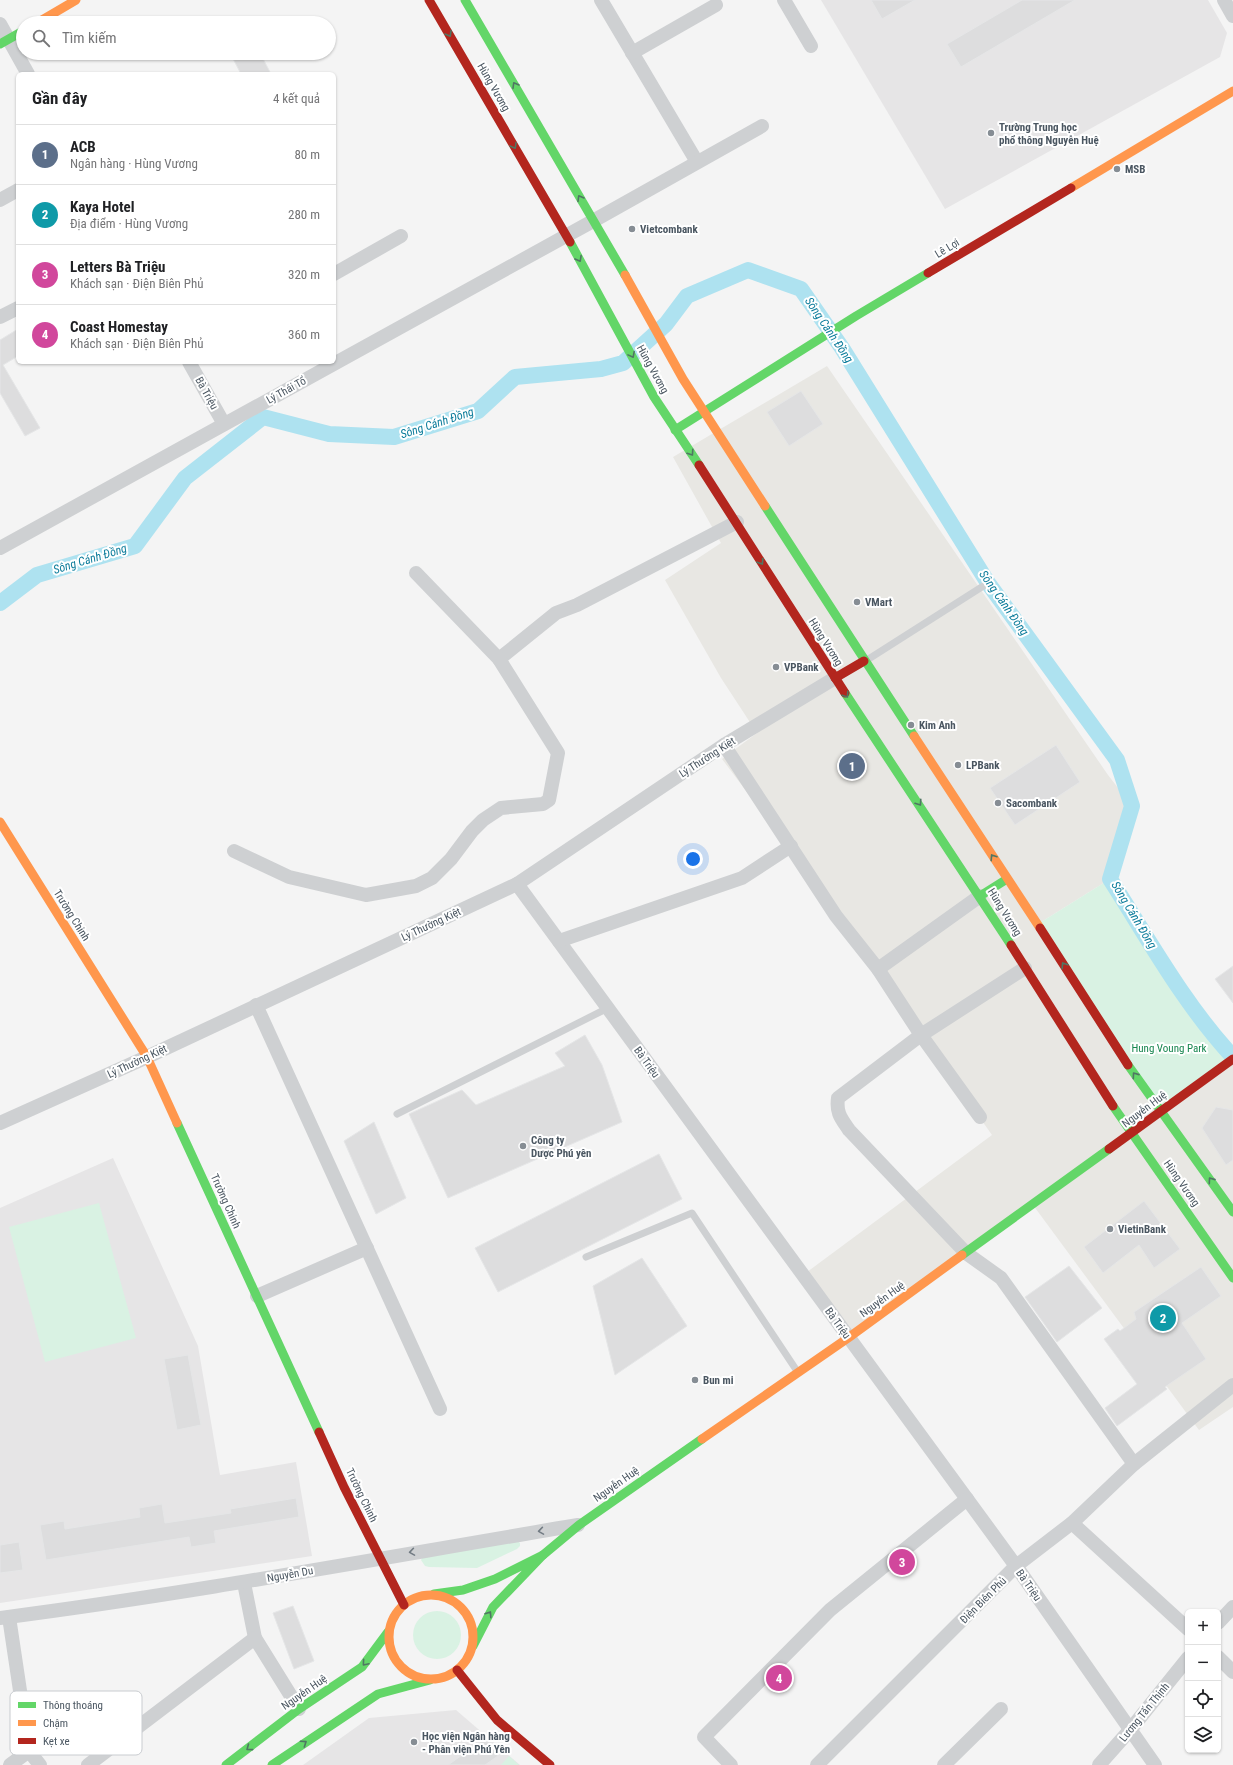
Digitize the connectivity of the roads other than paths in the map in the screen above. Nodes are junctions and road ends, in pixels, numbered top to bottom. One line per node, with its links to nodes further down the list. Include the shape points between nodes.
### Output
1 (76, 0): 8 (main road)
2 (429, 0): 24 (main road, Hùng Vương, one-way to 24)
3 (465, 0): 23 (main road, Hùng Vương, one-way to 3)
4 (601, 0): 14 (street)
5 (784, 0): 13 (street)
6 (1224, 0): 9 (street)
7 (714, 2): 14 (street)
8 (49, 16)
9 (1233, 16)
10 (0, 24): 12 (street)
11 (16, 35): 12 (main road)
12 (4, 42): 15 (street)
13 (811, 46)
14 (632, 53): 20 (street)
15 (16, 58)
16 (18, 60): 17 (street)
17 (26, 72)
18 (1233, 91): 32 (main road, Lê Lợi, via 856,316)
19 (762, 126): 20 (street, Lý Thái Tổ)
20 (697, 162): 23 (street, Lý Thái Tổ)
21 (16, 191): 22 (street)
22 (0, 200)
23 (593, 221): 24 (street, Lý Thái Tổ); 32 (main road, Hùng Vương, via 683,379)
24 (566, 235): 29 (street, Lý Thái Tổ); 34 (main road, Hùng Vương, one-way to 34)
25 (402, 236): 26 (street)
26 (336, 273)
27 (16, 309): 28 (street)
28 (0, 317)
29 (336, 362)
30 (190, 364): 33 (street, Bà Triệu)
31 (333, 364): 33 (street, Lý Thái Tổ)
32 (705, 412): 34 (main road, Lê Lợi); 40 (main road, Hùng Vương)
33 (224, 424): 36 (street, Lý Thái Tổ)
34 (675, 430): 35 (main road, Hùng Vương, one-way to 35)
35 (737, 522): 39 (street, via 577,605 556,613); 41 (main road, Hùng Vương, one-way to 41)
36 (0, 548)
37 (416, 572): 39 (street)
38 (988, 583): 40 (lane)
39 (499, 659): 45 (street, via 558,753 549,800 543,804 501,808 472,831 432,878 416,886 366,895 289,878)
40 (864, 661): 41 (main road); 46 (main road, Hùng Vương, one-way to 40)
41 (835, 678): 42 (street, Lý Thường Kiệt); 48 (main road, Hùng Vương, one-way to 48)
42 (724, 745): 44 (street); 47 (street, Lý Thường Kiệt)
43 (0, 822): 55 (main road, Trường Chinh)
44 (791, 846): 49 (street, via 742,878); 50 (street, via 836,916)
45 (234, 851)
46 (1007, 879): 48 (main road); 57 (main road, Hùng Vương, one-way to 46, via 1135,1076)
47 (517, 884): 49 (street, Bà Triệu); 52 (street, Lý Thường Kiệt)
48 (980, 896): 50 (street); 51 (main road, Hùng Vương)
49 (559, 940): 53 (street, Bà Triệu)
50 (878, 968): 54 (street)
51 (1025, 968): 54 (street); 61 (main road, Hùng Vương, via 1105,1094)
52 (256, 1005): 55 (street, Lý Thường Kiệt); 63 (street)
53 (608, 1008): 58 (lane); 68 (street, Bà Triệu)
54 (921, 1035): 59 (street); 64 (street, via 838,1098 837,1108 849,1130)
55 (147, 1057): 60 (street, Lý Thường Kiệt); 67 (main road, Trường Chinh)
56 (1233, 1059): 57 (main road, Nguyễn Huệ)
57 (1162, 1110): 61 (main road, Nguyễn Huệ); 62 (main road, Hùng Vương, one-way to 57)
58 (397, 1114)
59 (980, 1117)
60 (0, 1123)
61 (1133, 1132): 64 (main road, Nguyễn Huệ); 66 (main road, Hùng Vương)
62 (1233, 1212)
63 (367, 1248): 67 (street); 71 (street)
64 (966, 1253): 68 (main road, Nguyễn Huệ); 72 (street, via 1001,1278)
65 (586, 1257): 69 (lane, via 692,1213)
66 (1233, 1278)
67 (257, 1296): 77 (main road, Trường Chinh)
68 (848, 1338): 69 (main road, Nguyễn Huệ); 73 (street, Bà Triệu)
69 (798, 1373): 75 (main road, Nguyễn Huệ)
70 (1233, 1385): 72 (street, Điện Biên Phủ)
71 (440, 1409)
72 (1134, 1464): 74 (street, Điện Biên Phủ)
73 (967, 1499): 78 (street, Bà Triệu); 109 (street, via 830,1610 704,1737)
74 (1072, 1523): 78 (street, Điện Biên Phủ); 85 (street)
75 (579, 1525): 76 (main road, Nguyễn Huệ); 77 (street, Nguyễn Du, one-way to 77)
76 (543, 1555): 80 (main road, via 495,1579 463,1590); 88 (main road, one-way to 76, via 493,1607)
77 (379, 1558): 79 (street, Nguyễn Du); 81 (main road, Trường Chinh)
78 (1016, 1566): 98 (street, Bà Triệu); 102 (street, Điện Biên Phủ)
79 (244, 1583): 83 (street, Nguyễn Du); 87 (street)
80 (428, 1595): 81 (main road, via 415,1598); 88 (main road, via 442,1596 464,1611 473,1635)
81 (404, 1605): 86 (main road, via 396,1613)
82 (1233, 1607): 84 (street)
83 (4, 1617): 94 (street)
84 (1221, 1620)
85 (1185, 1626)
86 (388, 1632): 93 (main road, via 394,1660 416,1677); 95 (main road, Nguyễn Huệ, one-way to 95, via 362,1667)
87 (255, 1638): 95 (street); 97 (street)
88 (472, 1648): 91 (main road)
89 (1221, 1660): 92 (street)
90 (1185, 1662): 98 (street, Lương Tấn Thịnh)
91 (457, 1670): 93 (main road, via 445,1678); 108 (main road, via 497,1720)
92 (1233, 1672)
93 (430, 1680): 107 (main road, one-way to 93, via 284,1752 378,1694)
94 (18, 1691)
95 (300, 1709): 106 (main road, Nguyễn Huệ, one-way to 106, via 270,1736)
96 (1000, 1710): 110 (street)
97 (142, 1724)
98 (1130, 1730): 111 (street, Lương Tấn Thịnh); 112 (street, Bà Triệu)
99 (24, 1755): 103 (street)
100 (32, 1755): 104 (street)
101 (101, 1755): 105 (street)
102 (820, 1764)
103 (10, 1765)
104 (40, 1765)
105 (88, 1765)
106 (226, 1765)
107 (272, 1765)
108 (550, 1765)
109 (731, 1765)
110 (944, 1765)
111 (1100, 1765)
112 (1156, 1765)

